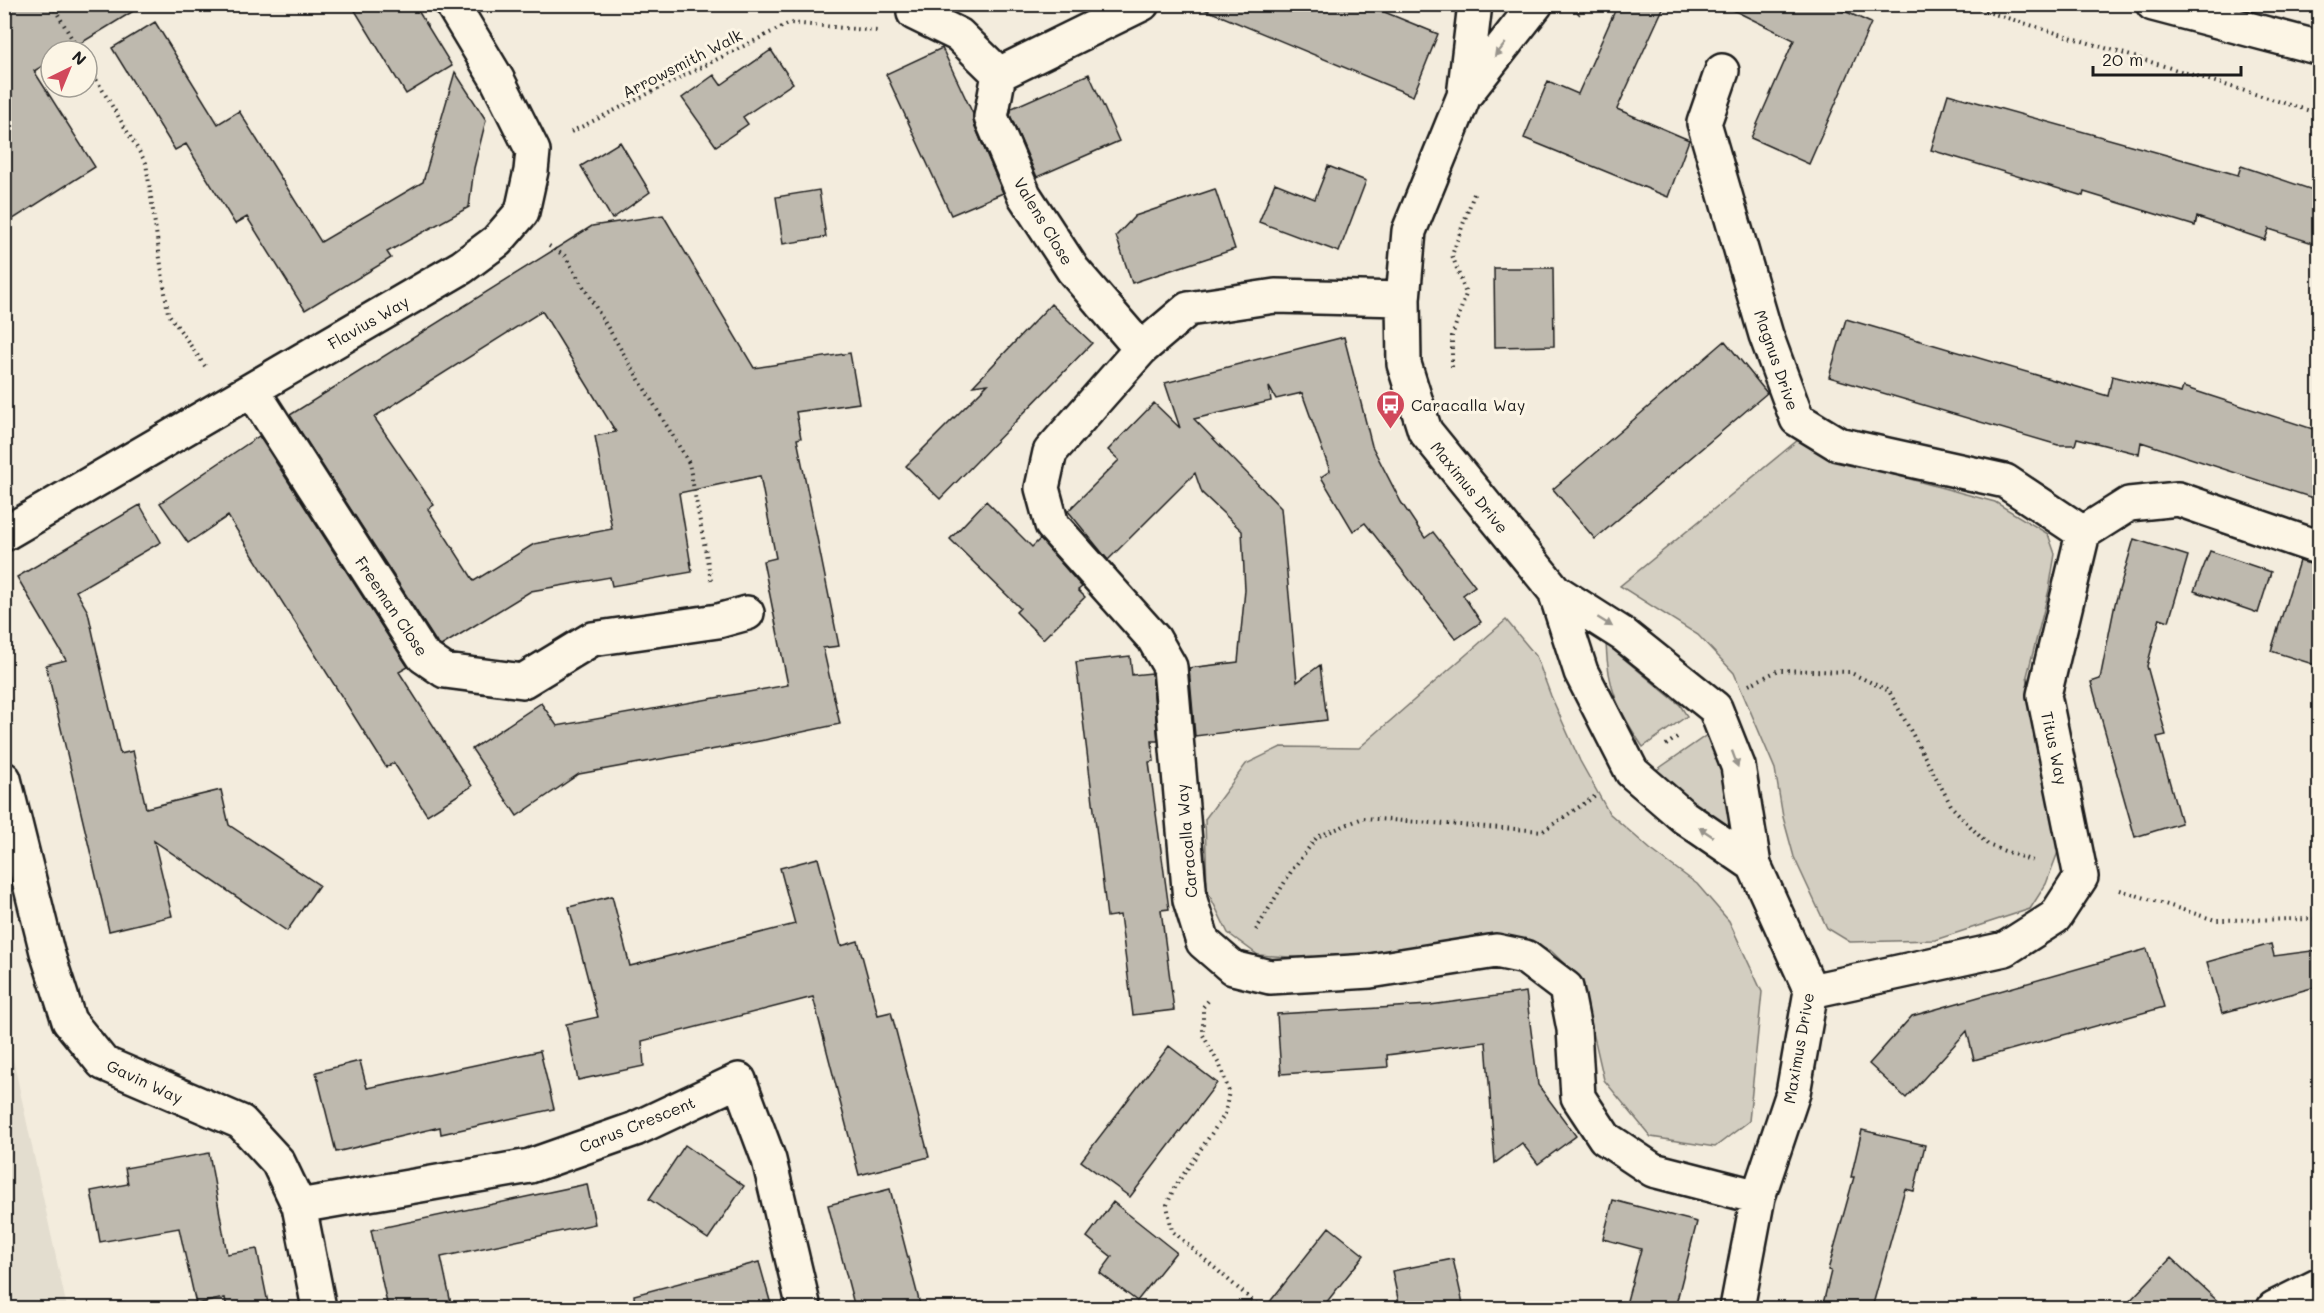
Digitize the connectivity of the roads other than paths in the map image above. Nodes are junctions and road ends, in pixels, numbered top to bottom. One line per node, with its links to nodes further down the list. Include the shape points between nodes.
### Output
1 (452, 4): 13 (street, Flavius Way, via 497,79 533,151 522,212 497,241 462,267)
2 (1142, 4): 9 (street)
3 (1475, 4): 10 (street, Maximus Drive)
4 (1536, 4): 10 (street, Maximus Drive, one-way to 10)
5 (2153, 4): 7 (street)
6 (914, 13): 9 (street, via 959,35)
7 (2319, 48)
8 (1722, 71): 14 (street, Magnus Drive, via 1704,123 1766,335 1797,419 1838,444 2005,481)
9 (999, 74): 12 (street, Valens Close, via 991,117 1024,195 1073,270)
10 (1464, 96): 11 (street, Maximus Drive, via 1409,231)
11 (1403, 300): 12 (street, Caracalla Way, via 1275,296 1188,309); 17 (street, Maximus Drive, via 1404,364 1425,431)
12 (1141, 349): 22 (street, Caracalla Way, via 1050,452 1042,488 1052,525 1154,639 1170,666 1190,900 1203,942 1233,968 1270,977 1370,971 1496,951 1524,957 1566,988 1574,1029 1578,1096 1605,1138 1653,1170)
13 (241, 396): 15 (street, Flavius Way); 18 (street, Freeman Close, via 423,656 445,671 524,681 592,639)
14 (2083, 533): 16 (street, via 2130,504 2178,500); 21 (street, Titus Way, via 2044,695 2081,878 2055,917 2005,949)
15 (4, 534)
16 (2319, 548)
17 (1555, 591): 20 (street, Maximus Drive, one-way to 17, via 1684,818 1632,772 1581,672); 20 (street, Maximus Drive, one-way to 20, via 1624,635 1715,708 1738,766)
18 (732, 617)
19 (4, 779): 23 (street, Gavin Way, via 47,952 69,1021 104,1064 242,1122 278,1162)
20 (1754, 865): 21 (street, Maximus Drive)
21 (1811, 991): 22 (street, Maximus Drive, via 1793,1093)
22 (1758, 1197): 27 (street, Maximus Drive)
23 (299, 1206): 25 (street, Gavin Way); 26 (street, Carus Crescent, via 530,1166 635,1129 739,1080 769,1160)
24 (2319, 1285): 28 (street)
25 (320, 1308)
26 (804, 1308)
27 (1737, 1308)
28 (2274, 1308)

